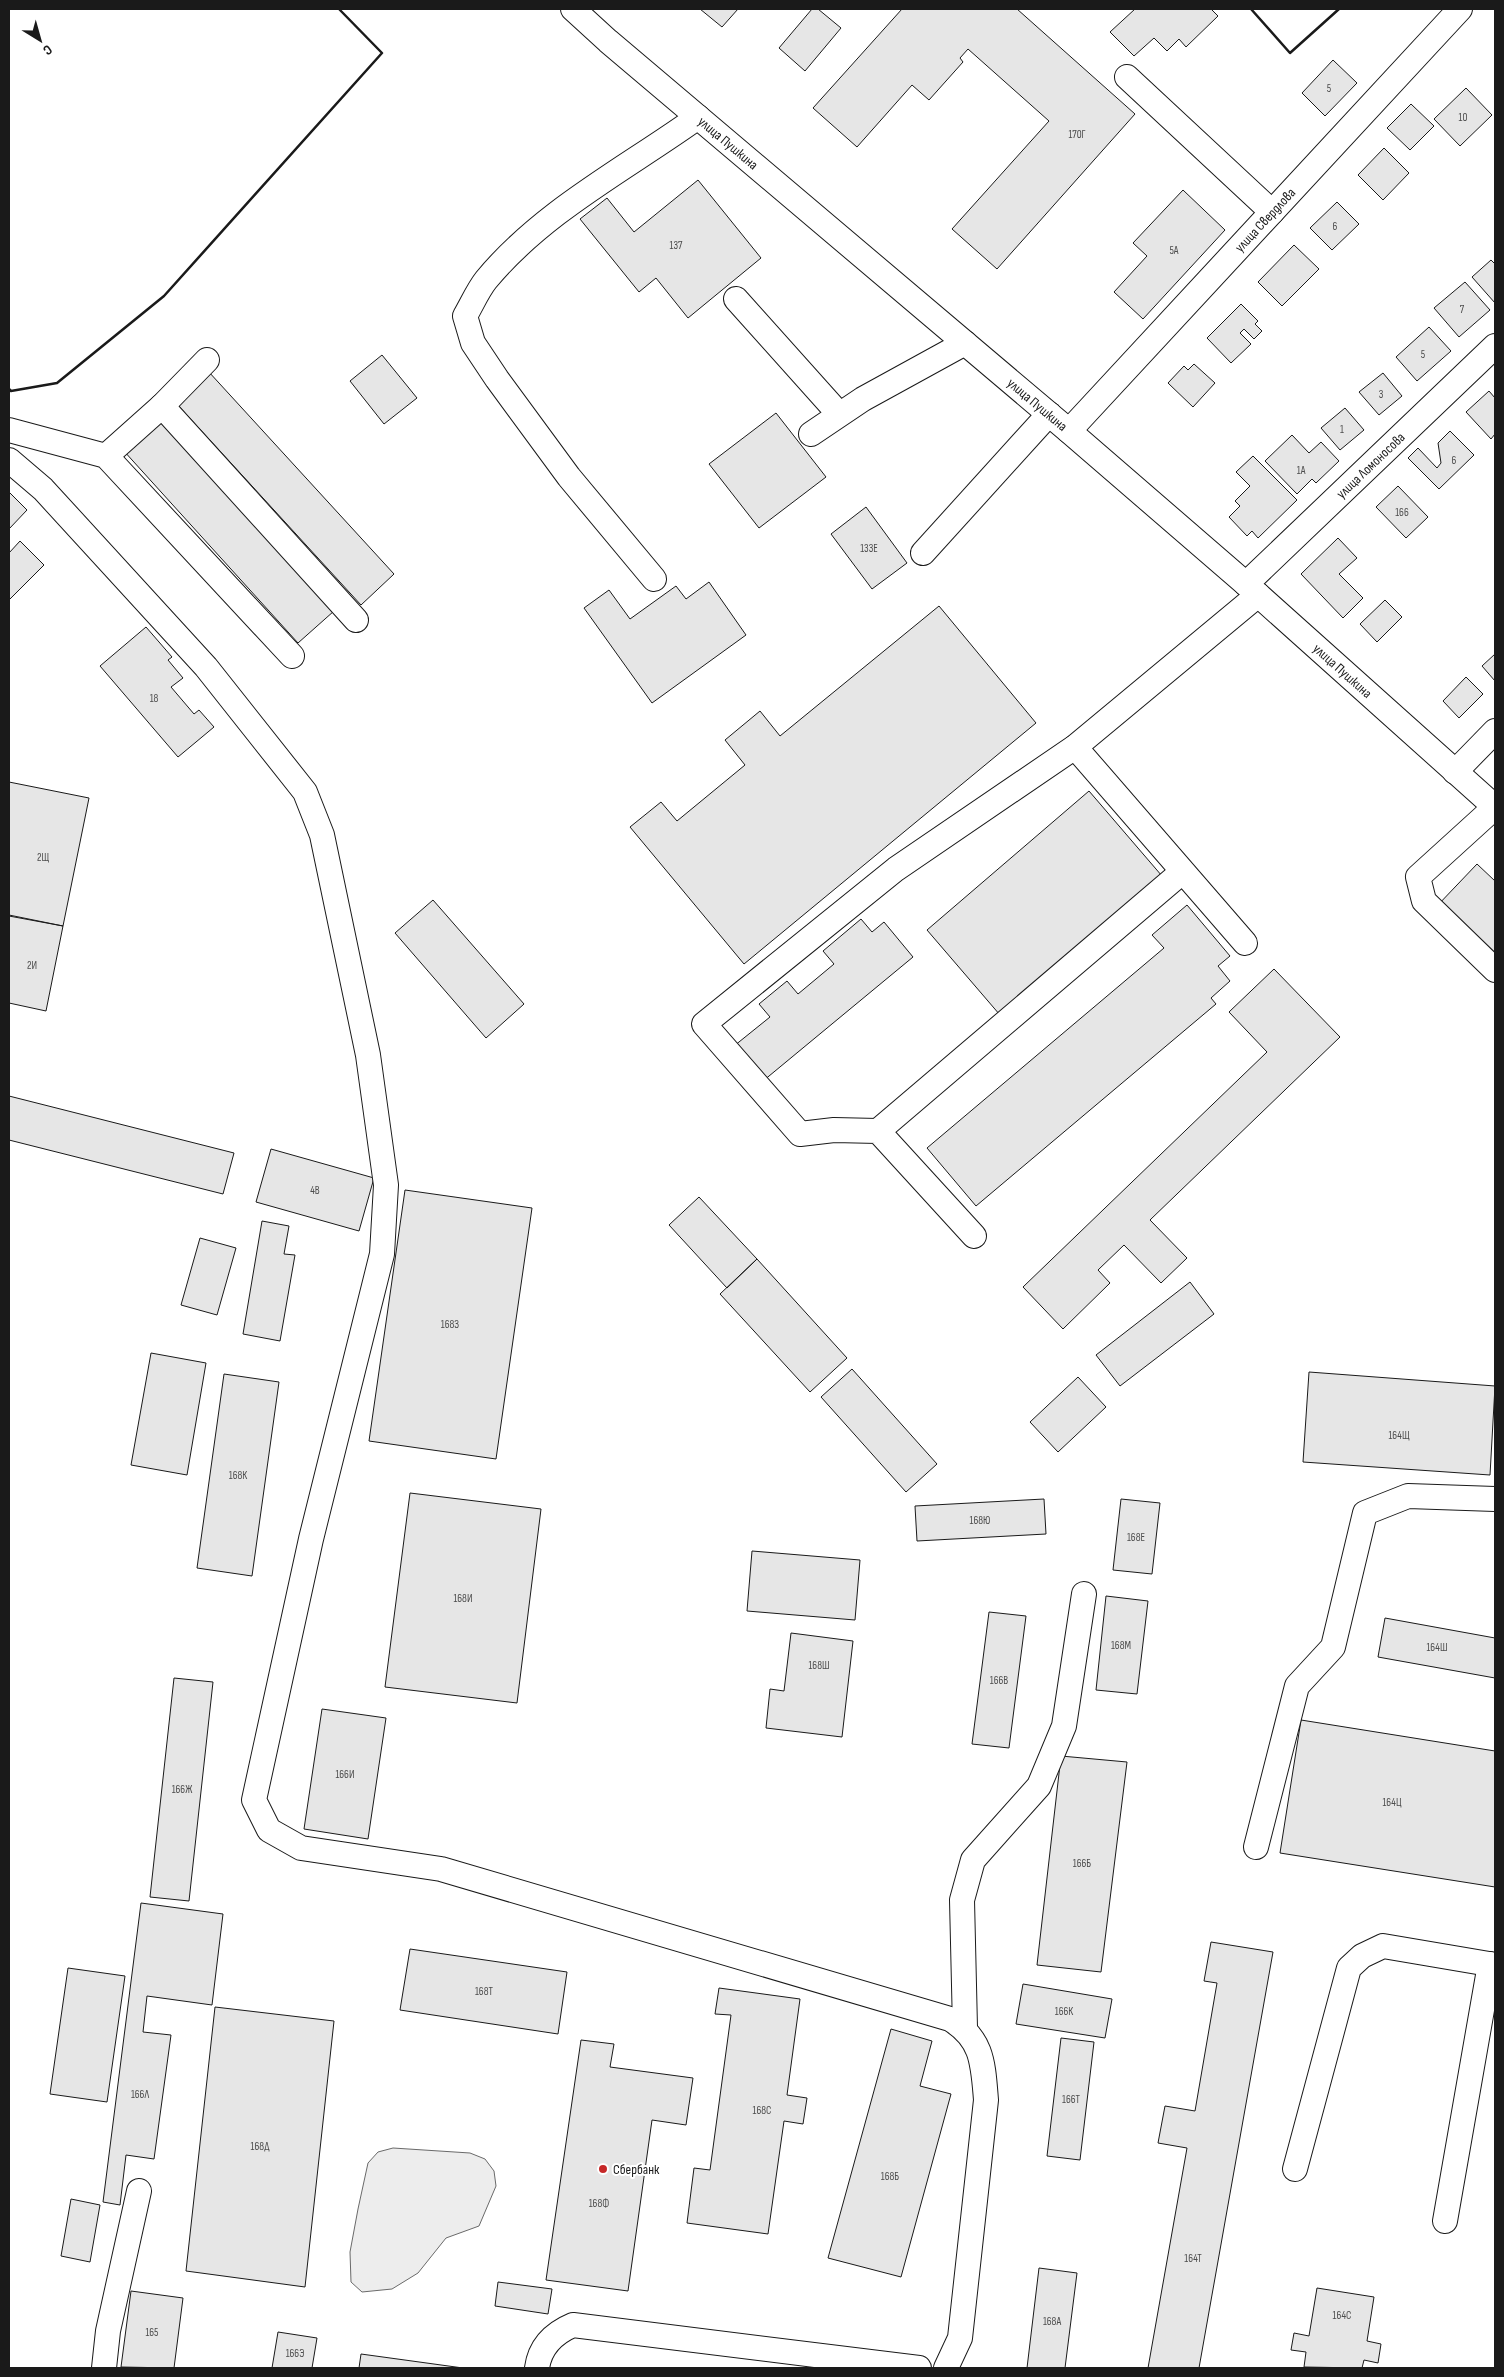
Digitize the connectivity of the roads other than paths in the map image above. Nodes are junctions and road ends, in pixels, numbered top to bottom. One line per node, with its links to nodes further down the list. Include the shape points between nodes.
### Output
1 (573, 9): 4 (street, улица Пушкина)
2 (1460, 9): 5 (street, улица Свердлова)
3 (1127, 77): 5 (street)
4 (698, 118): 7 (street, улица Пушкина); 19 (street, via 532,234 485,280 465,316 473,343 497,379 569,477)
5 (1272, 212): 14 (street, улица Свердлова)
6 (736, 300): 11 (street)
7 (965, 343): 11 (street); 12 (street, улица Пушкина)
8 (1495, 346): 20 (street, улица Ломоносова)
9 (207, 360): 10 (street)
10 (162, 406): 16 (street); 21 (street)
11 (839, 414): 15 (street)
12 (1049, 414): 14 (street, улица Пушкина); 18 (street)
13 (9, 430): 16 (street)
14 (1070, 431): 20 (street, улица Пушкина)
15 (811, 434)
16 (106, 456): 22 (street)
17 (9, 460): 36 (street, via 43,489 206,667 305,792 322,835 368,1055 386,1185 382,1254 311,1539 254,1800 269,1830 301,1848 441,1869 950,2019)
18 (923, 552)
19 (654, 579)
20 (1252, 590): 24 (street, улица Ломоносова); 25 (street, улица Пушкина)
21 (356, 620)
22 (292, 656)
23 (1495, 731): 25 (street)
24 (1076, 746): 27 (street); 30 (street, улица Ломоносова, via 896,868 704,1024 800,1134 834,1130)
25 (1455, 772): 26 (street, улица Пушкина)
26 (1495, 807): 29 (street, via 1418,877 1424,902)
27 (1182, 872): 28 (street); 30 (street)
28 (1245, 943)
29 (1495, 970)
30 (878, 1132): 31 (street)
31 (974, 1236)
32 (1495, 1500): 34 (street, via 1408,1496 1365,1513 1333,1648 1297,1686)
33 (1084, 1594): 36 (street, via 1064,1726 1040,1786 973,1860 970,1868 962,1900)
34 (1256, 1847)
35 (1493, 1964): 37 (street, via 1383,1946 1362,1956 1349,1968); 39 (street)
36 (965, 2028): 43 (street, via 975,2042 983,2067 986,2100 960,2338)
37 (1295, 2169)
38 (140, 2191): 40 (street, via 108,2331)
39 (1445, 2221)
40 (104, 2368)
41 (537, 2368): 42 (street, via 546,2343 556,2332 573,2325)
42 (919, 2368)
43 (946, 2368)

